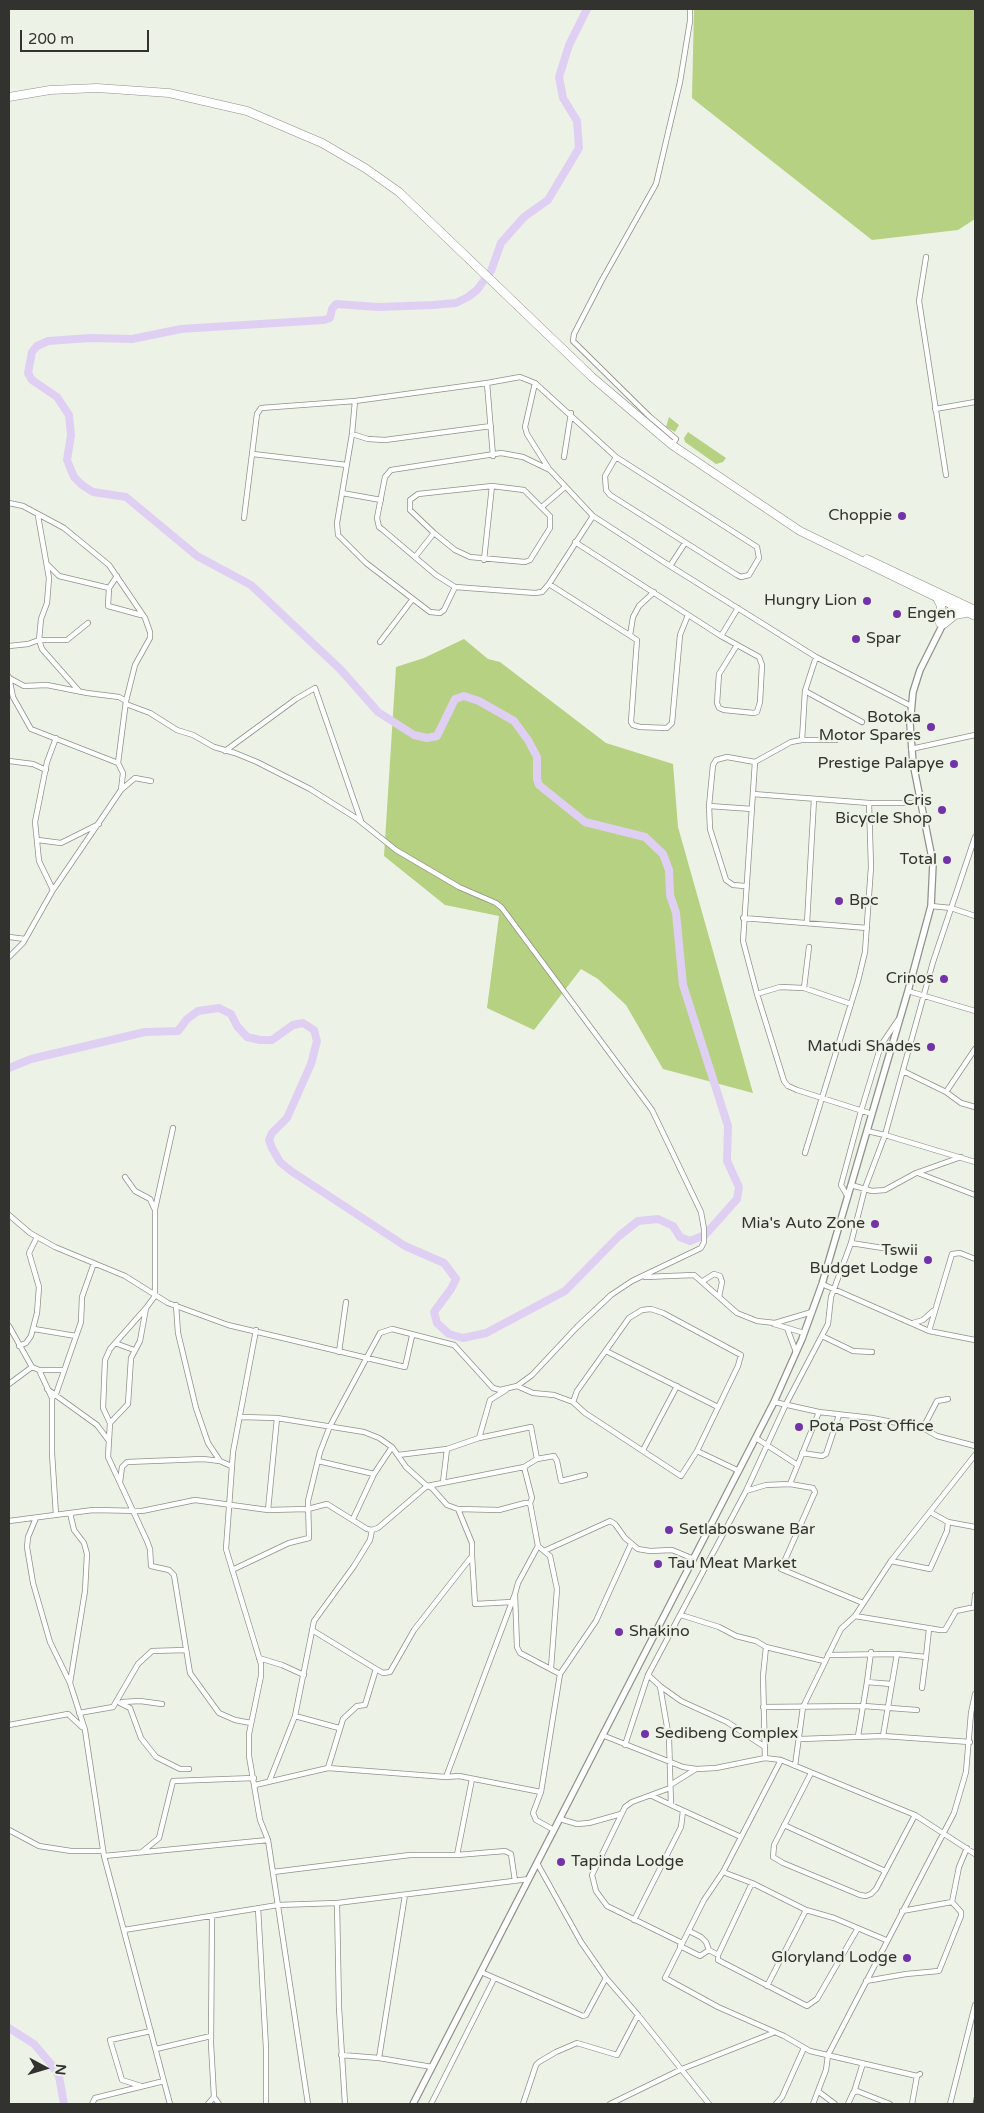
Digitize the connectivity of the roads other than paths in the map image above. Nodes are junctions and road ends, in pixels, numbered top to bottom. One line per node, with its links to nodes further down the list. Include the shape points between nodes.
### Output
1 (690, 9): 12 (street, via 678,90 656,184 602,280 573,341 676,439)
2 (9, 97): 12 (highway, via 74,89 142,89 190,96 247,111 322,143 379,177 422,212 606,390)
3 (926, 257): 8 (street, via 919,301)
4 (535, 383): 5 (street, via 517,376); 9 (street); 18 (street, via 525,427)
5 (487, 384): 6 (street); 10 (street)
6 (355, 401): 11 (street); 13 (street, via 261,408 257,414)
7 (975, 402): 8 (street)
8 (935, 409): 19 (street)
9 (571, 414): 15 (street); 16 (street)
10 (491, 426): 11 (street, via 385,440); 14 (street)
11 (352, 434): 17 (street)
12 (672, 445): 29 (highway)
13 (253, 454): 17 (street); 28 (street)
14 (494, 456): 18 (street, via 501,453 517,456); 23 (street, via 391,470 385,477)
15 (564, 457)
16 (616, 457): 32 (street, via 605,476 606,490); 32 (street, via 753,544 760,553 749,575 741,577)
17 (348, 465): 22 (street)
18 (550, 470): 21 (street)
19 (946, 475)
20 (492, 486): 25 (street, via 519,488); 30 (street, via 414,496 410,500 410,510); 34 (street)
21 (565, 487): 25 (street); 27 (street)
22 (342, 493): 23 (street); 43 (street, via 338,535 366,563)
23 (381, 500): 33 (street, via 377,518 379,527)
24 (9, 503): 26 (street, via 23,506)
25 (543, 506): 34 (street, via 550,516 550,528 530,560)
26 (38, 516): 35 (street); 37 (street, via 71,533 109,565)
27 (593, 516): 31 (street); 36 (street)
28 (244, 518)
29 (791, 523): 42 (highway, via 827,545); 44 (highway)
30 (434, 533): 33 (street); 34 (street, via 461,554)
31 (575, 542): 38 (street); 41 (street)
32 (685, 543): 36 (street)
33 (415, 557): 39 (street)
34 (484, 560)
35 (47, 564): 40 (street, via 59,576); 53 (street, via 47,603)
36 (670, 566): 45 (street)
37 (117, 576): 40 (street); 47 (street)
38 (549, 584): 39 (street, via 542,592 535,593); 51 (street)
39 (455, 587): 43 (street, via 440,613 430,612)
40 (109, 588): 47 (street, via 108,606)
41 (654, 592): 48 (street); 51 (street, via 639,606)
42 (937, 598): 44 (highway); 50 (highway, via 941,606)
43 (412, 600): 54 (street)
44 (952, 602): 46 (highway); 50 (street)
45 (738, 608): 52 (street); 57 (street)
46 (973, 613): 50 (highway, via 956,614)
47 (141, 615): 61 (street, via 149,626 150,638 135,664)
48 (688, 615): 51 (street, via 680,635 673,719 667,728 640,727 631,722 638,644); 52 (street)
49 (88, 623): 53 (street, via 66,640)
50 (941, 625): 62 (street, via 920,670)
51 (630, 635)
52 (721, 636): 55 (street)
53 (39, 640): 56 (street); 59 (street, via 42,649)
54 (380, 642)
55 (737, 645): 55 (street, via 762,660 760,702 754,713 724,710 716,703 719,674)
56 (9, 646)
57 (816, 657): 60 (street); 62 (street)
58 (10, 678): 59 (street, via 24,686 40,684); 65 (street, via 13,696 31,729)
59 (79, 691): 61 (street, via 119,697)
60 (805, 691): 63 (street); 66 (street)
61 (126, 702): 69 (street, via 176,730); 72 (street)
62 (911, 706): 68 (street)
63 (862, 722)
64 (975, 735): 68 (street)
65 (56, 738): 72 (street); 73 (street)
66 (802, 740): 67 (street); 71 (street, via 783,745)
67 (836, 740)
68 (911, 749): 80 (street)
69 (225, 751): 84 (street, via 257,762 310,789); 84 (street, via 296,698 315,688)
70 (9, 761): 73 (street, via 33,764)
71 (755, 762): 78 (street); 82 (street, via 727,757 716,760)
72 (118, 763): 74 (street)
73 (46, 770): 87 (street, via 35,822)
74 (124, 773): 75 (street); 77 (street)
75 (135, 778): 76 (street); 77 (street)
76 (151, 782)
77 (121, 790): 85 (street)
78 (753, 794): 79 (street); 83 (street)
79 (814, 799): 81 (street); 94 (street)
80 (921, 800): 81 (street, via 912,803); 90 (street, via 933,862)
81 (869, 802): 95 (street, via 871,867)
82 (709, 806): 83 (street); 88 (street, via 710,830 720,869 729,883)
83 (752, 809): 88 (street)
84 (362, 823): 133 (street, via 396,850 502,908 656,1117 701,1212 704,1238 698,1250)
85 (99, 824): 87 (street, via 62,843); 89 (street)
86 (975, 838): 91 (street)
87 (38, 840): 89 (street, via 40,862)
88 (745, 886): 93 (street)
89 (53, 890): 97 (street)
90 (931, 906): 91 (street); 101 (street)
91 (951, 908): 92 (street); 103 (street)
92 (975, 916)
93 (743, 918): 94 (street); 102 (street, via 743,942)
94 (807, 923): 95 (street)
95 (867, 928): 104 (street)
96 (9, 936): 97 (street)
97 (25, 939): 99 (street)
98 (809, 947): 100 (street)
99 (9, 957)
100 (804, 988): 102 (street, via 780,987); 104 (street)
101 (908, 991): 103 (street); 106 (street)
102 (756, 994): 110 (street, via 784,1081 792,1088)
103 (925, 995): 105 (street); 108 (street)
104 (852, 1004): 110 (street)
105 (975, 1011)
106 (900, 1017): 112 (street, via 881,1045); 113 (street)
107 (975, 1050): 109 (street)
108 (903, 1071): 109 (street); 116 (street)
109 (946, 1092): 111 (street, via 961,1104)
110 (821, 1098): 112 (street); 117 (street)
111 (975, 1107)
112 (860, 1111): 113 (street); 125 (street, via 841,1185)
113 (872, 1114): 115 (street)
114 (173, 1128): 126 (street)
115 (867, 1131): 116 (street); 122 (street)
116 (885, 1135): 118 (street); 123 (street)
117 (806, 1153)
118 (961, 1157): 119 (street); 120 (street)
119 (975, 1162)
120 (916, 1173): 123 (street, via 885,1190); 124 (street)
121 (126, 1177): 126 (street, via 135,1190 150,1199)
122 (851, 1185): 123 (street); 125 (street)
123 (865, 1188): 129 (street)
124 (975, 1195)
125 (848, 1197): 135 (street)
126 (155, 1209): 137 (street)
127 (9, 1215): 128 (street)
128 (37, 1237): 132 (street); 148 (street, via 28,1253 39,1287)
129 (850, 1243): 130 (street); 136 (street)
130 (908, 1252)
131 (975, 1259): 142 (street, via 960,1253 952,1254)
132 (94, 1263): 137 (street, via 135,1281); 152 (street, via 82,1297 82,1316)
133 (642, 1277): 134 (street, via 688,1274); 168 (street, via 611,1295 532,1375)
134 (703, 1281): 138 (street); 138 (street, via 714,1274 720,1276)
135 (822, 1284): 136 (street); 143 (street)
136 (834, 1288): 144 (street); 154 (street, via 831,1316)
137 (155, 1296): 140 (street); 141 (street)
138 (719, 1297): 145 (street, via 742,1316)
139 (346, 1302): 160 (street)
140 (176, 1305): 149 (street, via 216,1321); 199 (street, via 178,1333 196,1408 208,1443)
141 (146, 1308): 156 (street); 158 (street, via 140,1341)
142 (935, 1310): 144 (street, via 923,1320); 150 (street)
143 (812, 1312): 145 (street); 151 (street)
144 (909, 1323): 150 (street)
145 (770, 1324): 147 (street)
146 (9, 1326): 157 (street)
147 (787, 1328): 151 (street); 161 (street)
148 (34, 1329): 152 (street); 157 (street, via 29,1340)
149 (256, 1330): 160 (street); 181 (street)
150 (929, 1331): 155 (street)
151 (804, 1333): 161 (street)
152 (76, 1336): 166 (street)
153 (412, 1336): 163 (street, via 392,1329 384,1330); 163 (street, via 405,1367); 171 (street, via 439,1339 454,1345 493,1388)
154 (822, 1336): 162 (street, via 852,1352); 177 (street)
155 (975, 1340)
156 (115, 1343): 158 (street); 183 (street, via 105,1360 103,1380 103,1408)
157 (19, 1346): 164 (street)
158 (134, 1350): 183 (street, via 128,1404)
159 (606, 1351): 169 (street); 175 (street, via 577,1391); 178 (street, via 634,1314 651,1309 663,1313 741,1355)
160 (339, 1352): 163 (street)
161 (796, 1352): 176 (street)
162 (872, 1352)
163 (367, 1360): 184 (street)
164 (32, 1367): 165 (street); 167 (street)
165 (39, 1370): 166 (street); 170 (street)
166 (64, 1370): 172 (street)
167 (9, 1384)
168 (517, 1386): 171 (street); 175 (street, via 533,1394 554,1395)
169 (677, 1386): 178 (street); 193 (street)
170 (47, 1388): 172 (street); 173 (street)
171 (507, 1389): 186 (street, via 490,1400)
172 (56, 1394): 173 (street); 188 (street, via 97,1425)
173 (52, 1398): 220 (street)
174 (948, 1399): 185 (street, via 937,1400)
175 (573, 1402): 193 (street)
176 (774, 1402): 177 (street); 187 (street)
177 (786, 1404): 179 (street); 189 (street)
178 (718, 1407): 194 (street)
179 (819, 1412): 180 (street); 195 (street)
180 (839, 1414): 185 (street); 195 (street, via 826,1454)
181 (241, 1417): 182 (street); 202 (street)
182 (276, 1418): 184 (street); 216 (street)
183 (110, 1423): 188 (street)
184 (330, 1426): 191 (street, via 364,1432); 200 (street)
185 (923, 1428): 190 (street, via 937,1436)
186 (478, 1438): 192 (street); 198 (street, via 531,1427)
187 (756, 1438): 189 (street); 204 (street)
188 (109, 1442): 208 (street, via 110,1463)
189 (766, 1446): 201 (street); 211 (street)
190 (975, 1446)
191 (392, 1447): 196 (street); 205 (street)
192 (447, 1449): 196 (street); 207 (street)
193 (644, 1450): 194 (street, via 681,1476)
194 (697, 1451): 204 (street)
195 (802, 1453): 201 (street)
196 (398, 1455): 210 (street)
197 (975, 1455): 218 (street)
198 (537, 1459): 203 (street); 206 (street, via 554,1456 561,1480)
199 (220, 1460): 202 (street); 208 (street, via 127,1462 122,1466)
200 (318, 1461): 205 (street); 214 (street)
201 (796, 1464): 209 (street)
202 (231, 1466): 213 (street)
203 (524, 1467): 207 (street); 212 (street, via 532,1498)
204 (739, 1471): 231 (street)
205 (374, 1474): 222 (street)
206 (585, 1475)
207 (443, 1482): 210 (street)
208 (120, 1484): 217 (street)
209 (790, 1484): 211 (street); 237 (street, via 813,1488 815,1492 781,1569)
210 (427, 1486): 215 (street, via 447,1506); 226 (street)
211 (746, 1490): 239 (street)
212 (530, 1503): 215 (street, via 500,1510); 228 (street)
213 (229, 1505): 216 (street); 217 (street, via 195,1500); 233 (street, via 226,1542)
214 (308, 1509): 216 (street); 222 (street, via 327,1504); 233 (street, via 309,1538 289,1543)
215 (458, 1509): 230 (street, via 472,1542)
216 (268, 1510)
217 (135, 1511): 219 (street); 244 (street, via 150,1549 151,1566 169,1570 174,1576)
218 (930, 1512): 224 (street); 232 (street)
219 (70, 1513): 220 (street); 257 (street, via 74,1530 87,1554 85,1591)
220 (56, 1515): 221 (street)
221 (36, 1518): 223 (street); 257 (street, via 27,1546 33,1583 50,1642)
222 (353, 1520): 226 (street)
223 (9, 1521)
224 (948, 1522): 225 (street); 232 (street, via 930,1570)
225 (975, 1527)
226 (372, 1530): 242 (street, via 370,1540 314,1621)
227 (631, 1544): 229 (street, via 610,1521); 231 (street, via 645,1551 672,1550); 253 (street, via 596,1620)
228 (538, 1546): 229 (street); 234 (street)
229 (544, 1551): 251 (street, via 550,1556 557,1589)
230 (472, 1556): 236 (street, via 475,1604); 252 (street, via 414,1630 390,1672)
231 (694, 1559): 276 (street)
232 (892, 1561): 237 (street)
233 (232, 1570): 248 (street)
234 (515, 1594): 236 (street); 251 (street, via 517,1647 520,1653)
235 (975, 1595): 238 (street)
236 (512, 1602): 292 (street)
237 (863, 1603): 240 (street)
238 (975, 1607): 241 (street, via 953,1614 945,1630)
239 (680, 1615): 243 (street); 255 (street)
240 (855, 1616): 241 (street); 246 (street, via 841,1629)
241 (929, 1629): 249 (street)
242 (312, 1630): 252 (street); 254 (street)
243 (766, 1647): 250 (street); 266 (street)
244 (186, 1650): 262 (street, via 152,1650 145,1656); 272 (street, via 190,1673 219,1713)
245 (870, 1652): 246 (street); 247 (street); 256 (street)
246 (828, 1654): 250 (street)
247 (897, 1654): 249 (street); 258 (street)
248 (259, 1658): 254 (street); 272 (street, via 261,1676)
249 (926, 1658): 260 (street)
250 (824, 1661): 267 (street)
251 (551, 1668): 253 (street)
252 (376, 1670): 274 (street, via 365,1705 357,1706 343,1719)
253 (560, 1674): 297 (street)
254 (304, 1675): 271 (street)
255 (648, 1675): 259 (street); 281 (street)
256 (867, 1682): 258 (street); 265 (street)
257 (70, 1683): 270 (street)
258 (891, 1684): 268 (street)
259 (660, 1686): 282 (street, via 680,1700 728,1722); 285 (street)
260 (922, 1688)
261 (975, 1694): 264 (street)
262 (118, 1703): 263 (street); 270 (street, via 107,1710); 289 (street, via 130,1708 141,1738 156,1757)
263 (162, 1704)
264 (974, 1704): 280 (street)
265 (864, 1706): 267 (street); 268 (street); 277 (street)
266 (763, 1707): 267 (street); 282 (street)
267 (803, 1707): 279 (street)
268 (889, 1707): 269 (street); 278 (street)
269 (917, 1710)
270 (79, 1713): 275 (street)
271 (295, 1716): 274 (street); 294 (street)
272 (251, 1723): 291 (street, via 248,1743)
273 (9, 1725): 275 (street, via 68,1714)
274 (339, 1728): 287 (street)
275 (85, 1730): 312 (street)
276 (602, 1736): 281 (street); 303 (street)
277 (858, 1736): 278 (street); 279 (street)
278 (882, 1736): 280 (street)
279 (801, 1739): 286 (street)
280 (970, 1742): 307 (street, via 963,1786)
281 (625, 1745): 285 (street)
282 (765, 1747): 283 (street)
283 (765, 1758): 284 (street); 288 (street)
284 (781, 1760): 286 (street); 308 (street)
285 (670, 1761): 288 (street); 296 (street)
286 (795, 1766): 290 (street)
287 (328, 1768): 292 (street); 294 (street)
288 (696, 1769): 296 (street)
289 (189, 1770)
290 (811, 1773): 302 (street); 304 (street)
291 (254, 1778): 295 (street); 311 (street, via 173,1781 159,1838)
292 (446, 1778): 293 (street)
293 (472, 1779): 297 (street); 314 (street)
294 (269, 1782): 295 (street)
295 (255, 1785): 309 (street, via 260,1820)
296 (671, 1786): 298 (street); 299 (street)
297 (541, 1792): 306 (street, via 534,1817)
298 (652, 1796): 299 (street); 301 (street, via 632,1802)
299 (671, 1805): 300 (street)
300 (683, 1811): 308 (street); 330 (street, via 681,1827)
301 (621, 1814): 303 (street, via 583,1824); 330 (street, via 592,1875 603,1902)
302 (915, 1815): 307 (street); 316 (street)
303 (560, 1819): 306 (street)
304 (784, 1825): 316 (street); 316 (street, via 772,1850 773,1857 783,1863 866,1896 876,1889)
305 (9, 1830): 312 (street, via 39,1846 71,1852)
306 (554, 1830): 315 (street)
307 (945, 1832): 310 (street); 328 (street)
308 (741, 1837): 318 (street)
309 (268, 1840): 311 (street); 317 (street)
310 (967, 1848): 313 (street); 323 (street, via 959,1867)
311 (140, 1852): 312 (street)
312 (104, 1853): 332 (street)
313 (975, 1854)
314 (457, 1855): 317 (street, via 410,1855); 320 (street, via 509,1852)
315 (537, 1863): 319 (street); 339 (street, via 581,1942)
316 (885, 1871)
317 (273, 1872): 325 (street)
318 (723, 1872): 321 (street); 333 (street)
319 (529, 1879): 320 (street); 338 (street)
320 (515, 1881): 322 (street)
321 (752, 1883): 327 (street); 337 (street)
322 (406, 1896): 324 (street); 352 (street)
323 (952, 1902): 328 (street); 341 (street, via 961,1916 939,1971)
324 (337, 1903): 325 (street); 350 (street)
325 (278, 1905): 326 (street); 366 (street)
326 (258, 1908): 329 (street); 365 (street)
327 (806, 1910): 331 (street); 342 (street)
328 (902, 1911): 334 (street)
329 (212, 1916): 332 (street); 347 (street)
330 (634, 1920): 335 (street)
331 (858, 1928): 334 (street); 342 (street, via 813,2004 807,2006)
332 (124, 1930): 345 (street)
333 (689, 1930): 335 (street); 336 (street, via 706,1942)
334 (886, 1940): 341 (street)
335 (681, 1945): 336 (street, via 700,1956); 346 (street, via 665,1978 718,2008)
336 (709, 1950): 337 (street)
337 (718, 1955): 342 (street, via 720,1962)
338 (481, 1972): 340 (street); 354 (street)
339 (606, 1978): 340 (street, via 583,2016); 344 (street)
340 (494, 1979): 369 (street)
341 (866, 1981): 351 (street)
342 (767, 1986)
343 (975, 2004): 379 (street)
344 (638, 2015): 355 (street); 370 (street, via 617,2055 577,2043 539,2062)
345 (151, 2031): 349 (street); 357 (street, via 110,2040 122,2080)
346 (773, 2033): 348 (street); 355 (street)
347 (211, 2036): 349 (street); 360 (street)
348 (804, 2048): 351 (street); 373 (street)
349 (156, 2049): 356 (street)
350 (341, 2055): 352 (street); 367 (street)
351 (828, 2055): 353 (street); 358 (street)
352 (379, 2058): 354 (street)
353 (863, 2063): 359 (street); 378 (street, via 918,2075)
354 (432, 2067): 368 (street)
355 (682, 2069): 371 (street); 372 (street)
356 (164, 2080): 357 (street); 362 (street)
357 (141, 2086): 361 (street, via 95,2098)
358 (819, 2092): 374 (street); 375 (street)
359 (854, 2092): 376 (street); 377 (street)
360 (214, 2097): 363 (street); 364 (street)
361 (92, 2104)
362 (170, 2104)
363 (208, 2104)
364 (219, 2104)
365 (266, 2104)
366 (308, 2104)
367 (345, 2104)
368 (413, 2104)
369 (431, 2104)
370 (523, 2104)
371 (610, 2104)
372 (709, 2104)
373 (776, 2104)
374 (813, 2104)
375 (835, 2104)
376 (848, 2104)
377 (890, 2104)
378 (912, 2104)
379 (950, 2104)

